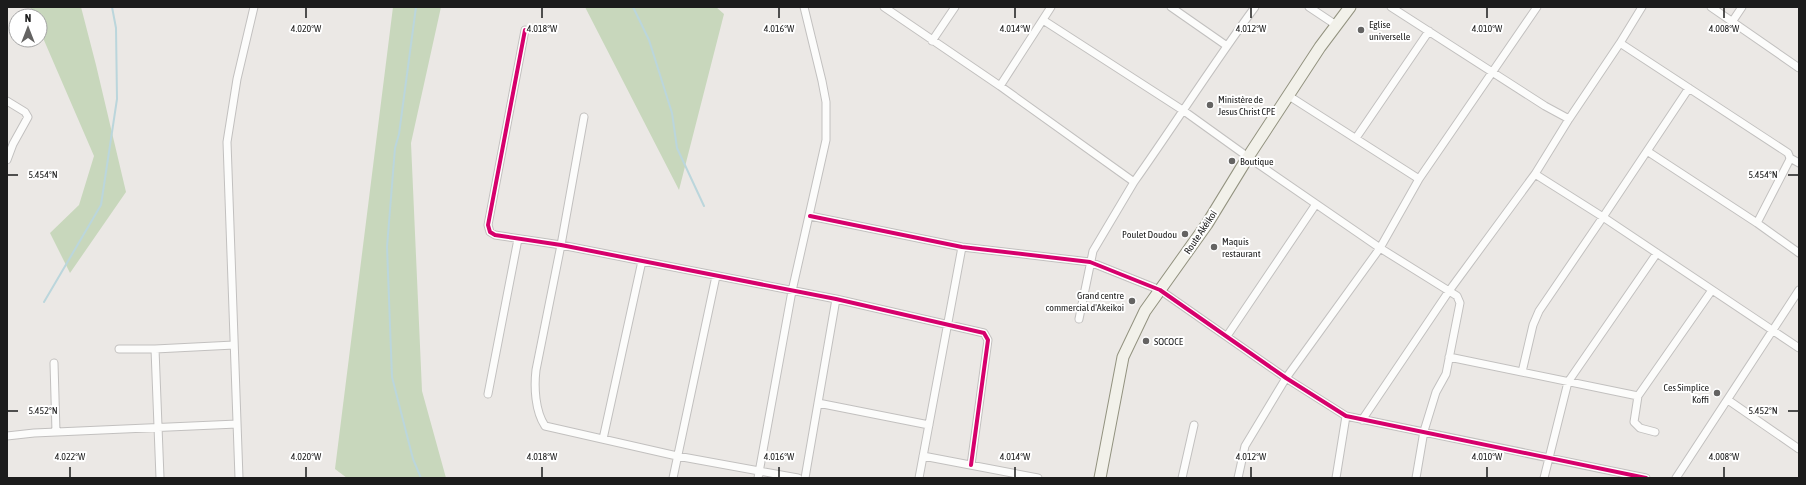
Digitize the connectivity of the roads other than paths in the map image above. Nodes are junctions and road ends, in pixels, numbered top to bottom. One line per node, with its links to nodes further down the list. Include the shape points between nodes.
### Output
1 (254, 7): 64 (street, via 227,142)
2 (804, 7): 42 (street, via 826,102 826,140)
3 (884, 7): 20 (street)
4 (955, 7): 20 (street)
5 (1051, 7): 15 (street)
6 (1171, 7): 22 (street)
7 (1256, 7): 22 (street)
8 (1308, 7): 17 (street)
9 (1350, 7): 17 (street, Route Akéikoi)
10 (1391, 7): 19 (street)
11 (1536, 7): 24 (street)
12 (1642, 7): 21 (street)
13 (1711, 7): 16 (street)
14 (1742, 7): 16 (street)
15 (1042, 20): 25 (street); 29 (street)
16 (1732, 22): 23 (street)
17 (1336, 25): 27 (street, Route Akéikoi)
18 (525, 30): 45 (street, via 488,225 490,232 495,235)
19 (1429, 31): 24 (street); 32 (street)
20 (932, 41): 25 (street)
21 (1620, 43): 26 (street); 31 (street)
22 (1227, 46): 29 (street)
23 (1799, 66)
24 (1492, 71): 31 (street); 39 (street)
25 (1000, 86): 40 (street)
26 (1689, 88): 33 (street); 35 (street, via 1788,153)
27 (1289, 96): 32 (street); 34 (street, Route Akéikoi)
28 (7, 101): 36 (street, via 25,112 28,117)
29 (1184, 111): 34 (street); 40 (street)
30 (584, 118): 46 (street)
31 (1569, 119): 38 (street)
32 (1356, 138): 39 (street)
33 (1647, 151): 43 (street); 44 (street)
34 (1248, 157): 41 (street); 54 (street, Route Akéikoi, via 1207,224)
35 (1790, 158): 37 (street); 44 (street)
36 (7, 160)
37 (1799, 163)
38 (1535, 174): 43 (street); 58 (street)
39 (1419, 179): 48 (street)
40 (1134, 182): 52 (street, via 1093,251)
41 (1316, 204): 48 (street); 63 (street)
42 (810, 216): 47 (street); 57 (street)
43 (1603, 217): 49 (street); 70 (street, via 1538,311)
44 (1757, 223): 50 (street)
45 (518, 238): 46 (street); 73 (street)
46 (561, 245): 51 (street); 87 (street, via 536,370 535,382 540,414 545,426)
47 (962, 247): 52 (street); 61 (street)
48 (1380, 248): 58 (street); 71 (street)
49 (1657, 253): 55 (street); 72 (street)
50 (1799, 253)
51 (642, 261): 53 (street); 87 (street)
52 (1090, 262): 54 (street); 60 (street)
53 (716, 276): 57 (street); 89 (street)
54 (1160, 290): 63 (street); 101 (street, Route Akéikoi, via 1145,311 1123,357)
55 (1712, 290): 62 (street); 74 (street)
56 (1799, 290): 62 (street)
57 (792, 291): 59 (street); 93 (street)
58 (1449, 292): 68 (street, via 1456,296 1460,303); 78 (street)
59 (836, 299): 61 (street); 76 (street)
60 (1079, 319)
61 (947, 324): 80 (street); 92 (street, via 984,333 988,340)
62 (1773, 330): 65 (street); 75 (street)
63 (1227, 336): 71 (street)
64 (234, 345): 67 (street); 79 (street)
65 (1799, 348)
66 (119, 349): 67 (street)
67 (155, 349): 82 (street)
68 (1449, 357): 70 (street); 83 (street, via 1446,374 1436,392)
69 (54, 363): 84 (street)
70 (1522, 372): 72 (street)
71 (1286, 378): 77 (street); 103 (street, via 1245,446)
72 (1568, 382): 74 (street); 91 (street)
73 (488, 394)
74 (1638, 396): 85 (street, via 1634,422 1640,428)
75 (1728, 400): 88 (street); 108 (street)
76 (818, 403): 80 (street); 98 (street)
77 (1346, 416): 78 (street); 104 (street)
78 (1362, 420): 83 (street)
79 (237, 424): 82 (street); 95 (street)
80 (929, 425): 90 (street)
81 (1194, 425): 102 (street)
82 (159, 428): 84 (street); 94 (street)
83 (1424, 431): 91 (street); 105 (street)
84 (56, 432): 86 (street)
85 (1655, 432)
86 (7, 436)
87 (603, 439): 89 (street)
88 (1799, 449)
89 (677, 456): 93 (street); 96 (street)
90 (923, 456): 92 (street); 99 (street)
91 (1548, 457): 106 (street); 107 (street)
92 (971, 465): 100 (street)
93 (758, 474): 97 (street)
94 (160, 478)
95 (239, 478)
96 (673, 478)
97 (798, 478)
98 (805, 478)
99 (919, 478)
100 (1038, 478)
101 (1100, 478)
102 (1182, 478)
103 (1238, 478)
104 (1336, 478)
105 (1416, 478)
106 (1544, 478)
107 (1646, 478)
108 (1676, 478)

